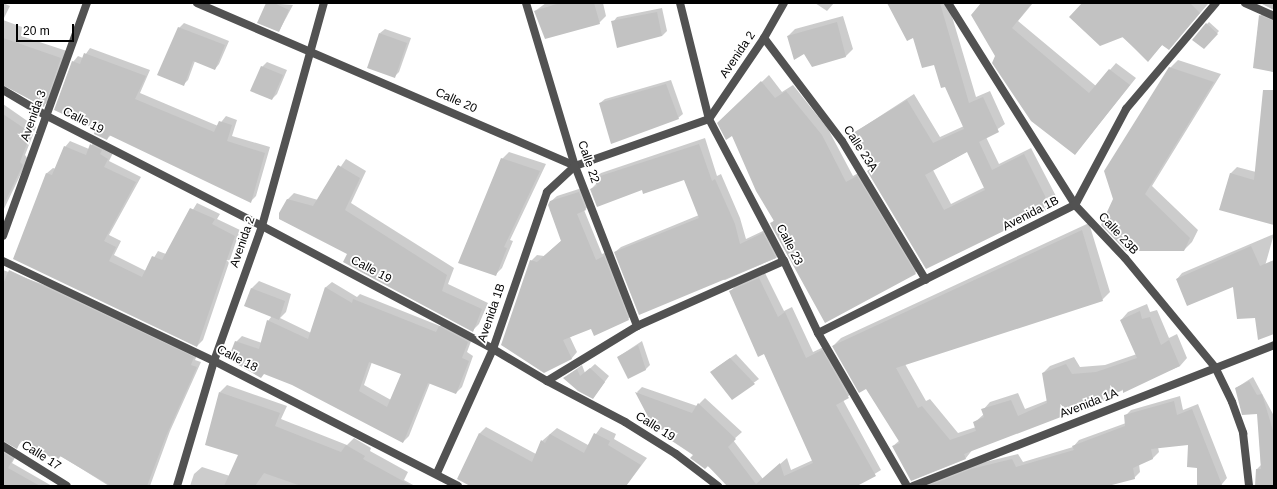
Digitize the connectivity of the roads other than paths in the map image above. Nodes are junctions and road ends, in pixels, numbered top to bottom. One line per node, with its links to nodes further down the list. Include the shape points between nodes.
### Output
1 (87, 3): 14 (street, Avenida 3)
2 (197, 3): 12 (street, Calle 20)
3 (324, 3): 12 (street, Avenida 2)
4 (526, 3): 16 (street, Calle 22)
5 (680, 3): 15 (street, Calle 23)
6 (784, 3): 11 (street, Avenida 2)
7 (949, 3): 17 (street, Calle 23B)
8 (1216, 3): 17 (street, Avenida 1B, via 1126,109)
9 (1245, 3): 10 (street)
10 (1274, 16)
11 (764, 38): 15 (street, Avenida 2); 22 (street, Calle 23A, via 842,141)
12 (311, 50): 16 (street, Calle 20); 18 (street, Avenida 2)
13 (3, 90): 14 (street, Calle 19)
14 (47, 116): 18 (street, Calle 19); 19 (street, Avenida 3)
15 (709, 120): 16 (street); 21 (street, Calle 23)
16 (575, 166): 23 (street, Calle 22); 26 (street, Avenida 1B, via 547,192)
17 (1075, 205): 22 (street, Avenida 1B); 28 (street, Calle 23B, via 1125,258)
18 (262, 226): 26 (street, Calle 19); 27 (street, Avenida 2)
19 (3, 236)
20 (3, 261): 27 (street, Calle 18)
21 (784, 261): 23 (street); 24 (street, Calle 23)
22 (926, 280): 24 (street, Avenida 1B)
23 (637, 326): 29 (street)
24 (818, 333): 36 (street, Calle 23)
25 (1274, 345): 28 (street, Avenida 1A)
26 (493, 348): 29 (street, Calle 19); 31 (street, Avenida 1B)
27 (214, 361): 31 (street, Calle 18); 33 (street, Avenida 2)
28 (1215, 367): 37 (street, Avenida 1A); 38 (street, Calle 23B, via 1243,432)
29 (546, 381): 35 (street, Calle 19, via 631,426 676,454)
30 (3, 446): 32 (street, Calle 17)
31 (436, 473): 34 (street, Calle 18)
32 (67, 486)
33 (176, 486)
34 (458, 486)
35 (718, 486)
36 (907, 486)
37 (913, 486)
38 (1249, 486)

